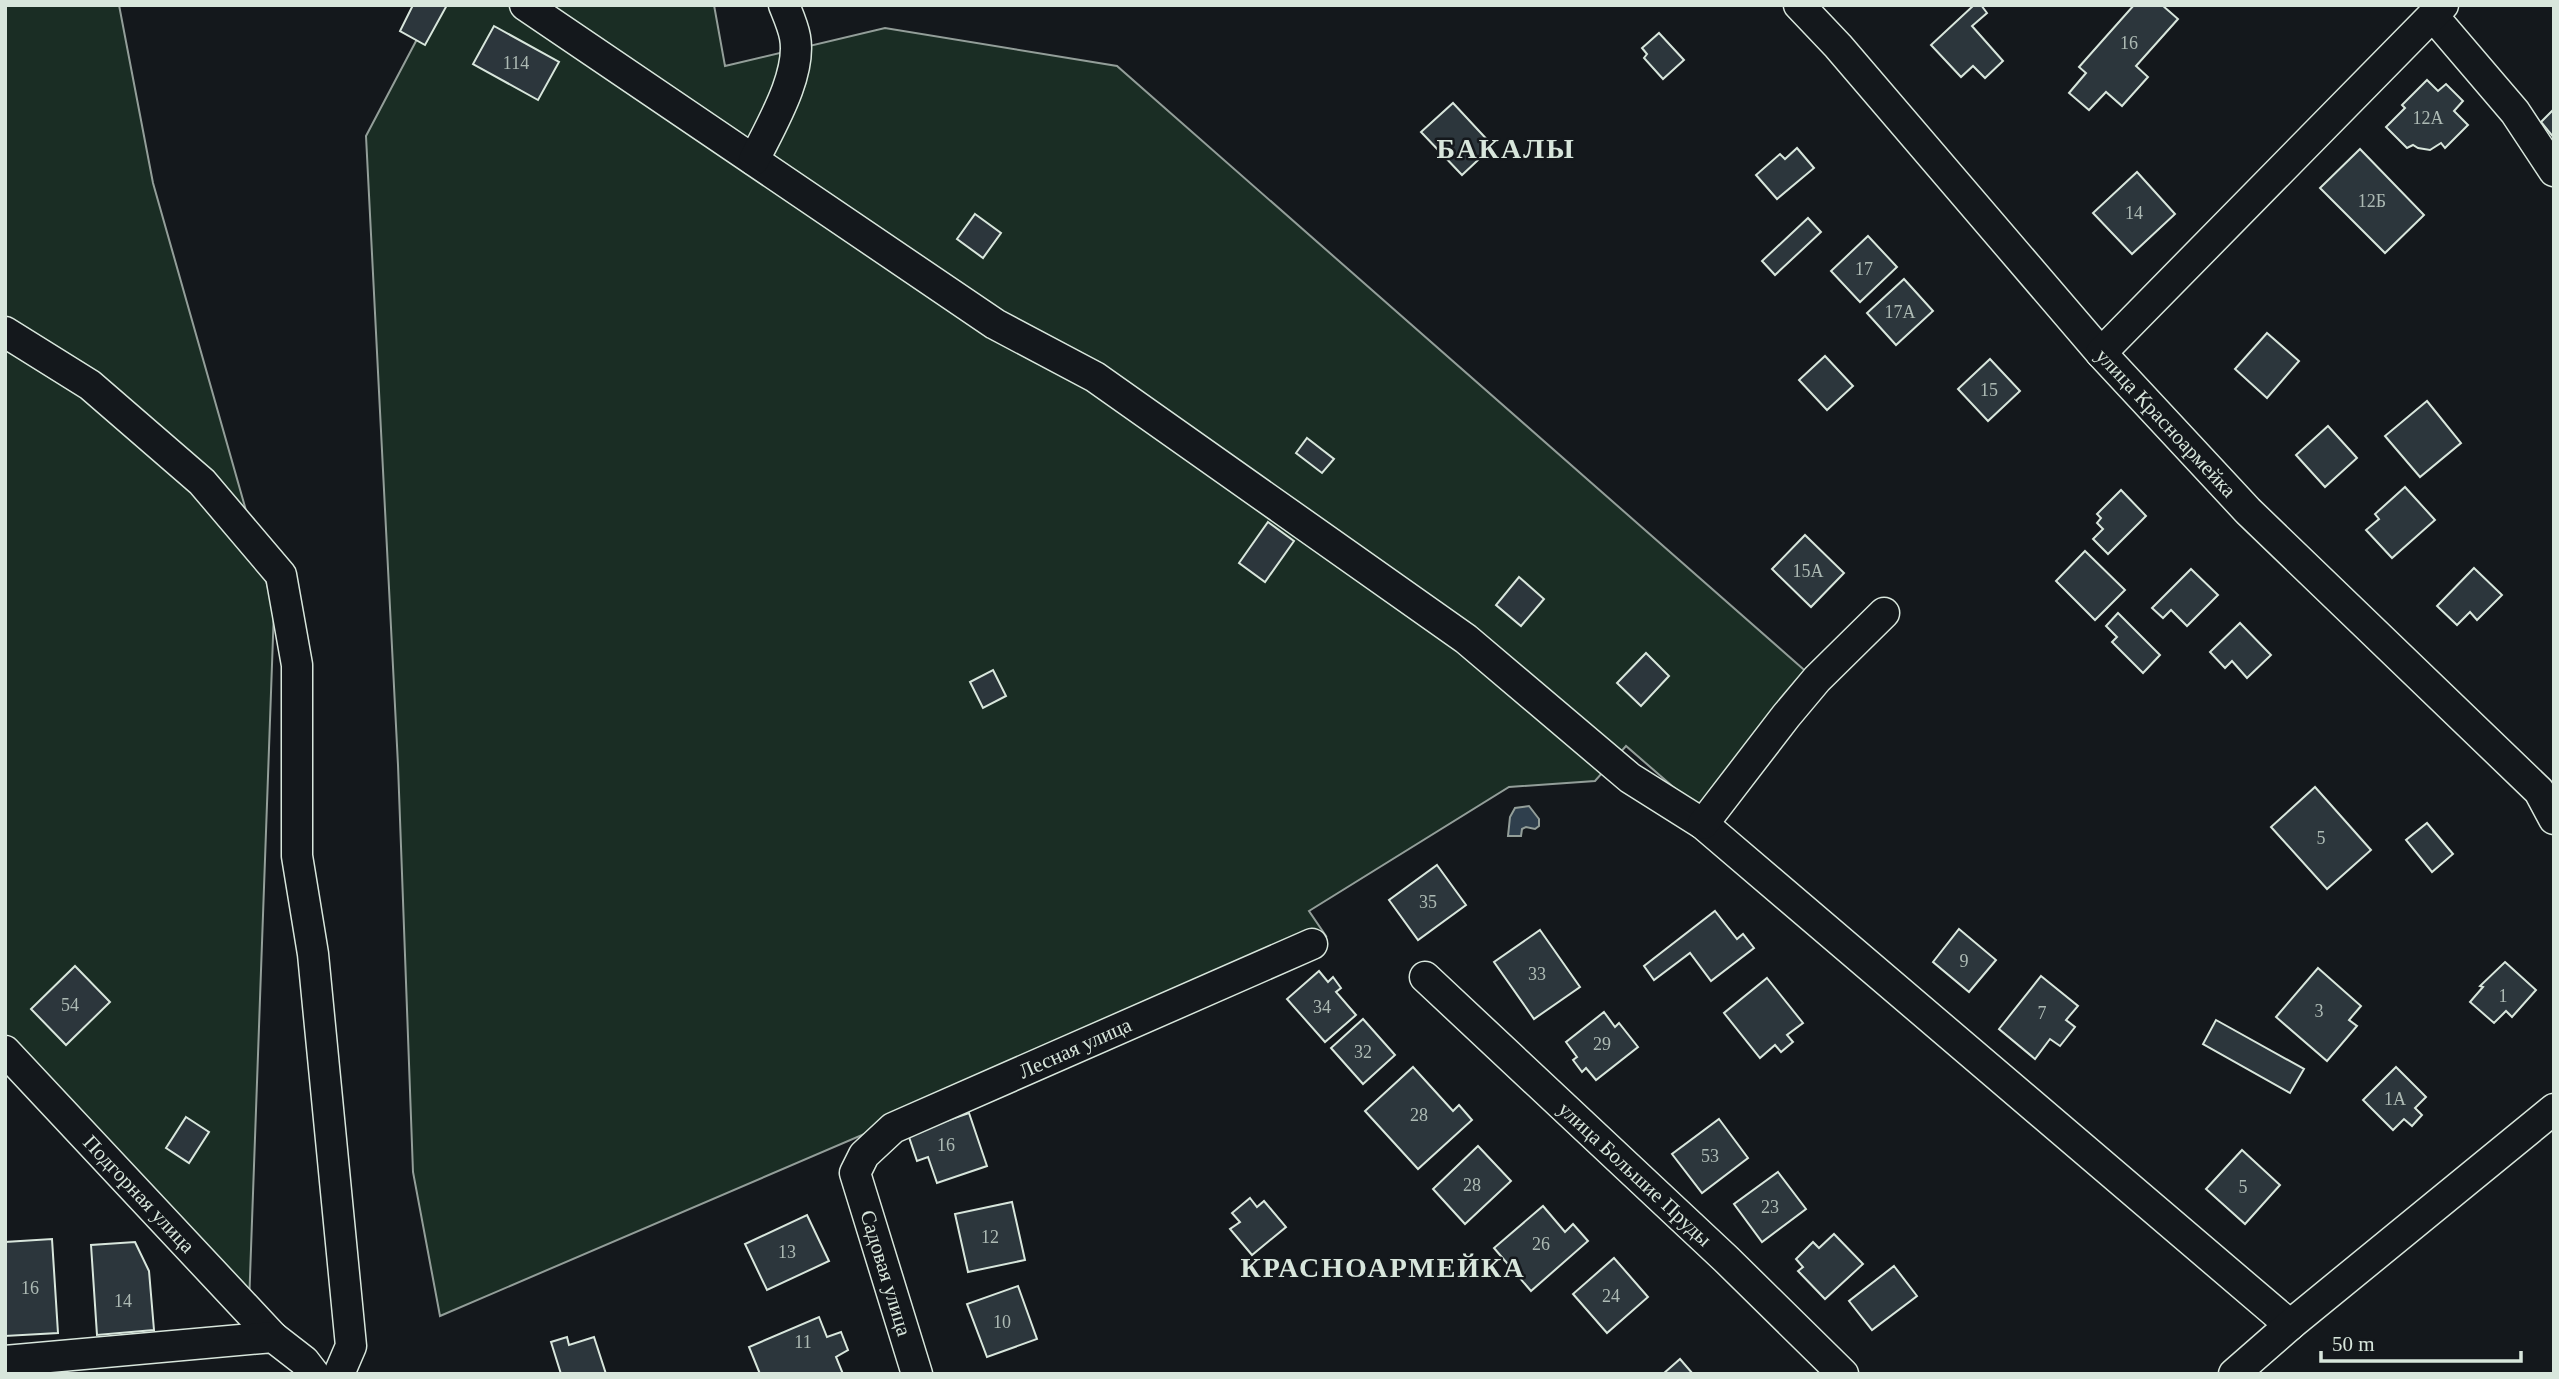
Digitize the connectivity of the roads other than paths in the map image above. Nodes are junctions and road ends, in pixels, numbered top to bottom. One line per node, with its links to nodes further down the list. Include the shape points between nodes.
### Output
1 (525, 5): 5 (street)
2 (784, 5): 5 (street, via 795,38 793,69)
3 (1799, 5): 8 (street, улица Красноармейка)
4 (2438, 11): 6 (street); 8 (street)
5 (754, 160): 11 (street, via 995,324 1107,385 1466,639 1630,778)
6 (2554, 171)
7 (5, 332): 21 (street, via 90,385 202,482 281,575 296,665 297,856 313,954 351,1346)
8 (2101, 353): 10 (street, улица Красноармейка, via 2248,511 2539,790)
9 (1884, 612): 11 (street, via 1817,679)
10 (2554, 819)
11 (1703, 824): 17 (street)
12 (1312, 944): 16 (street, Лесная улица, via 893,1128 864,1155)
13 (1425, 977): 23 (street, улица Большие Пруды)
14 (5, 1051): 18 (street, Подгорная улица)
15 (2554, 1109): 17 (street)
16 (855, 1173): 22 (street, Садовая улица)
17 (2290, 1325): 24 (street)
18 (273, 1337): 19 (street); 20 (street, Подгорная улица)
19 (5, 1361)
20 (309, 1367)
21 (339, 1374)
22 (918, 1374)
23 (1843, 1374)
24 (2234, 1374)

